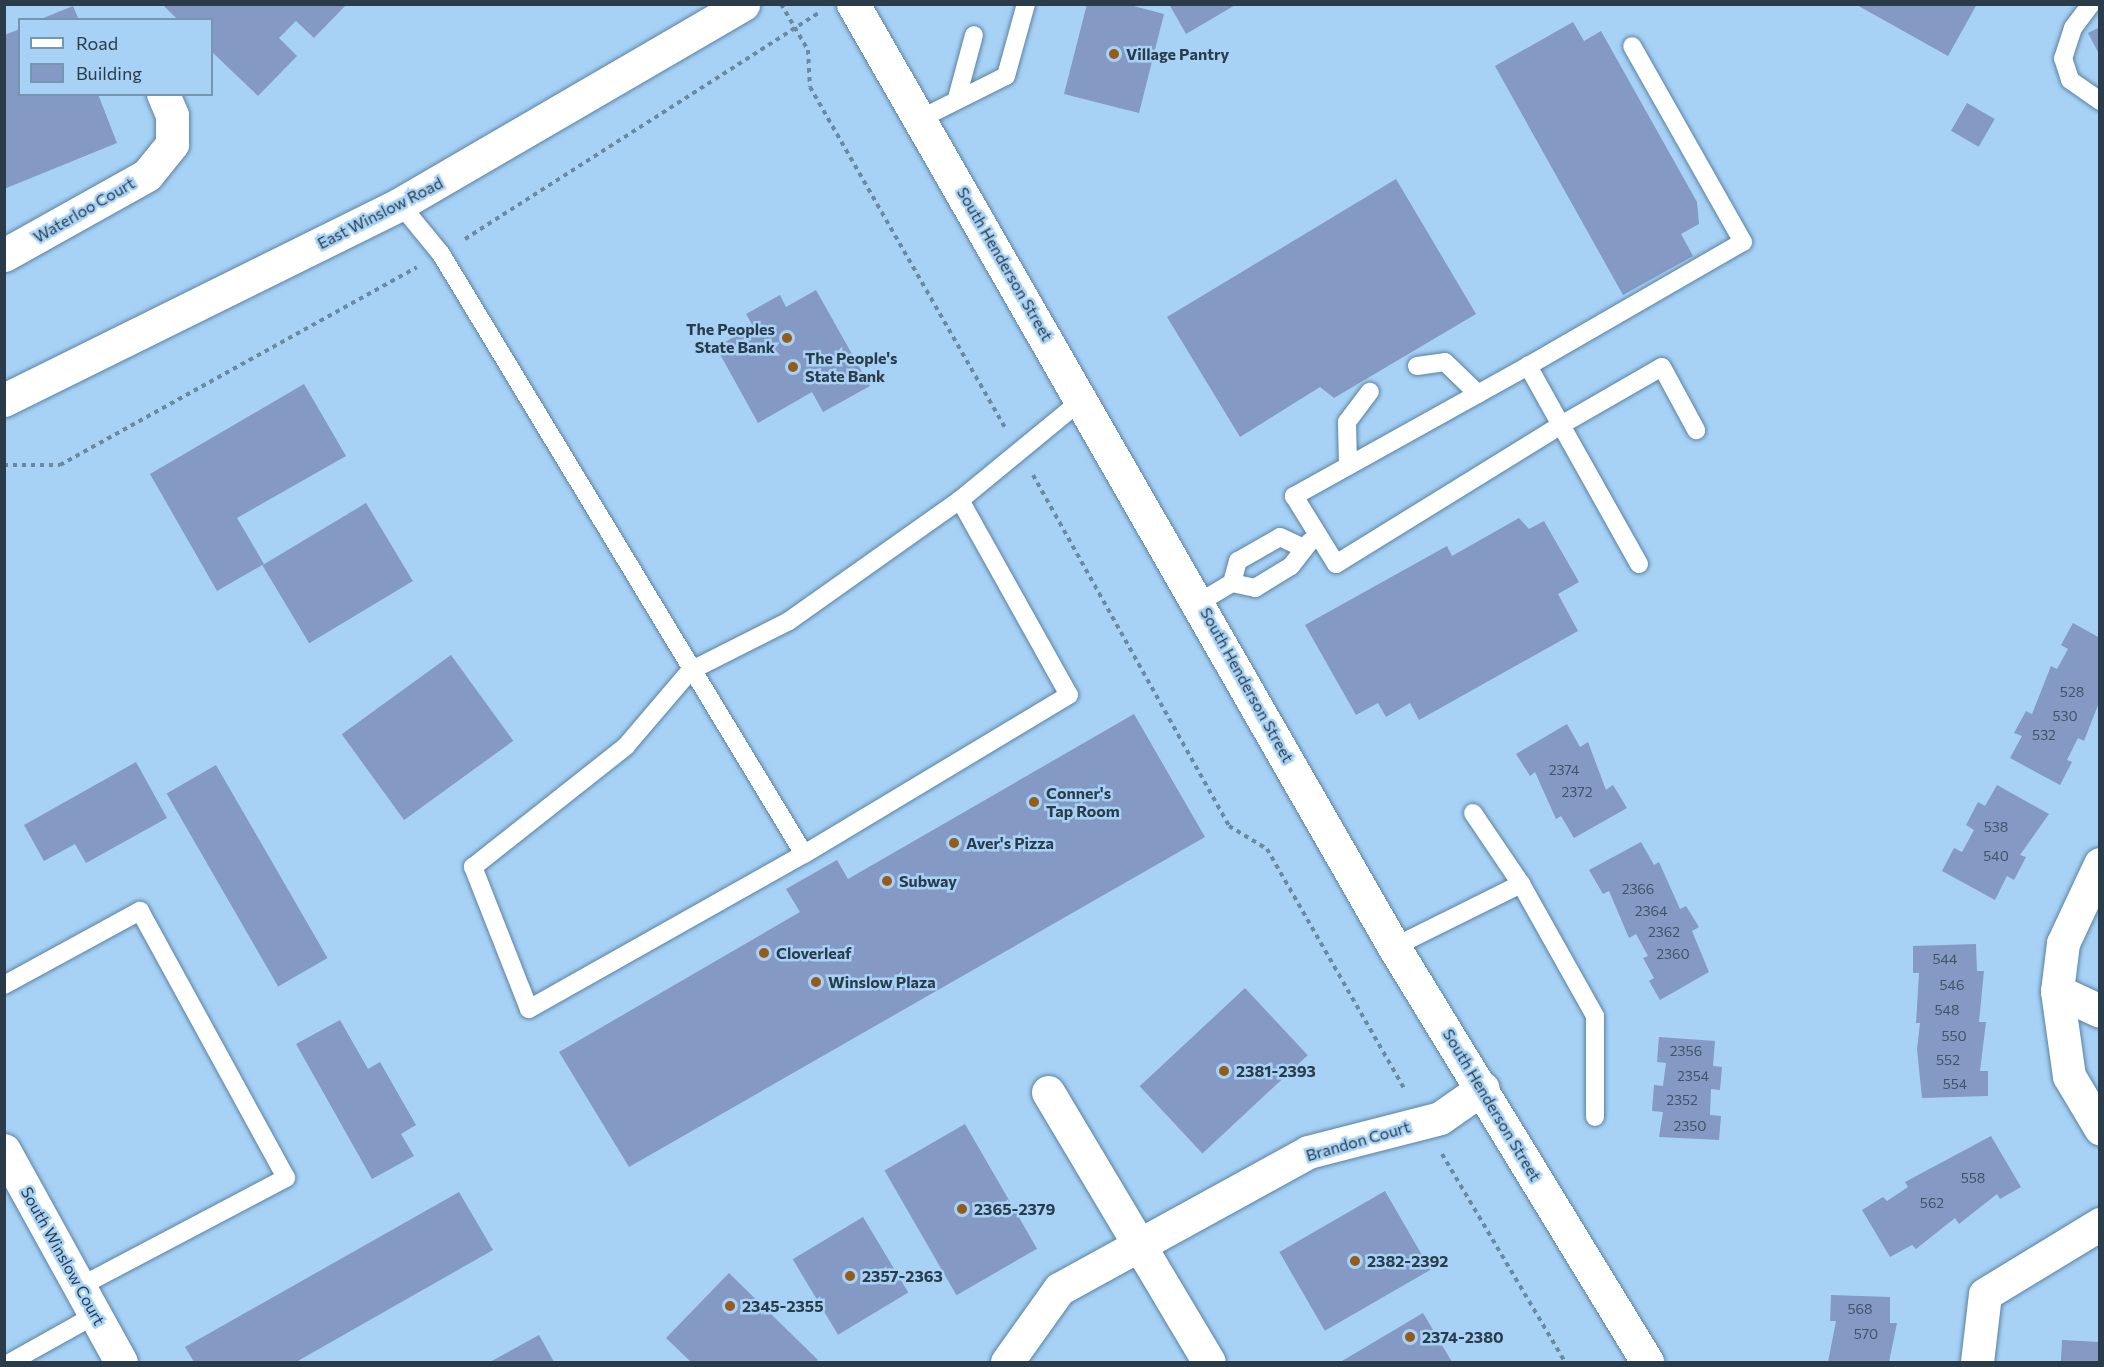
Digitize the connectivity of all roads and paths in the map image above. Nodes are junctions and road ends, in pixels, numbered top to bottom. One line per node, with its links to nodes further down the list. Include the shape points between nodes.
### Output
1 (743, 4): 14 (street, East Winslow Road)
2 (781, 4): 7 (path)
3 (831, 4): 7 (path)
4 (853, 4): 13 (street, South Henderson Street)
5 (1026, 4): 11 (lane, via 1006,76)
6 (2091, 4): 12 (lane, via 2073,28 2063,58 2070,80)
7 (796, 30): 15 (path); 25 (path, via 808,50 810,87)
8 (974, 35): 11 (lane)
9 (1632, 46): 18 (lane, via 1743,242)
10 (164, 96): 16 (street, Waterloo Court, via 172,115 172,144 147,175)
11 (957, 98): 13 (lane)
12 (2100, 101)
13 (920, 119): 21 (street, South Henderson Street)
14 (400, 204): 15 (lane); 22 (street, East Winslow Road)
15 (441, 254): 26 (path, via 60,465); 34 (lane)
16 (4, 255)
17 (1417, 366): 20 (lane, via 1445,363)
18 (1528, 366): 20 (lane); 23 (lane)
19 (1370, 393): 27 (lane, via 1347,422)
20 (1478, 394): 27 (lane)
21 (1083, 399): 25 (lane); 33 (street, South Henderson Street)
22 (4, 400)
23 (1561, 425): 24 (lane, via 1662,366); 29 (lane, via 1336,564); 31 (lane)
24 (1696, 430)
25 (1019, 450): 28 (lane); 46 (path, via 1229,826 1267,849)
26 (4, 465)
27 (1348, 466): 29 (lane, via 1294,496)
28 (960, 500): 34 (lane, via 789,621); 36 (lane, via 1069,695)
29 (1319, 536): 30 (lane)
30 (1301, 547): 32 (lane, via 1291,566 1255,588); 32 (lane, via 1280,537 1238,561)
31 (1638, 564)
32 (1232, 583): 33 (lane)
33 (1200, 602): 39 (street, South Henderson Street)
34 (690, 671): 36 (lane); 36 (lane, via 626,746 473,867 529,1010)
35 (1473, 813): 38 (lane)
36 (804, 854)
37 (2100, 864): 41 (street, via 2063,943)
38 (1521, 884): 39 (lane); 45 (lane, via 1595,1016)
39 (1394, 947): 43 (street, South Henderson Street)
40 (4, 985): 51 (lane, via 140,911 286,1178)
41 (2057, 992): 42 (street); 47 (street, via 2069,1076)
42 (2100, 1011)
43 (1483, 1088): 46 (street, Brandon Court, via 1440,1118); 58 (street, South Henderson Street)
44 (1048, 1092): 50 (street)
45 (1595, 1117)
46 (1424, 1122): 50 (street, Brandon Court, via 1308,1152); 57 (path)
47 (2100, 1128)
48 (4, 1150): 51 (street, South Winslow Court)
49 (2100, 1224): 59 (street, via 1986,1294)
50 (1137, 1246): 55 (street, Brandon Court, via 1059,1289); 56 (street)
51 (79, 1287): 52 (street, South Winslow Court)
52 (95, 1316): 53 (lane); 54 (street, South Winslow Court)
53 (10, 1362)
54 (121, 1362)
55 (1006, 1362)
56 (1209, 1362)
57 (1565, 1362)
58 (1647, 1362)
59 (1977, 1362)

